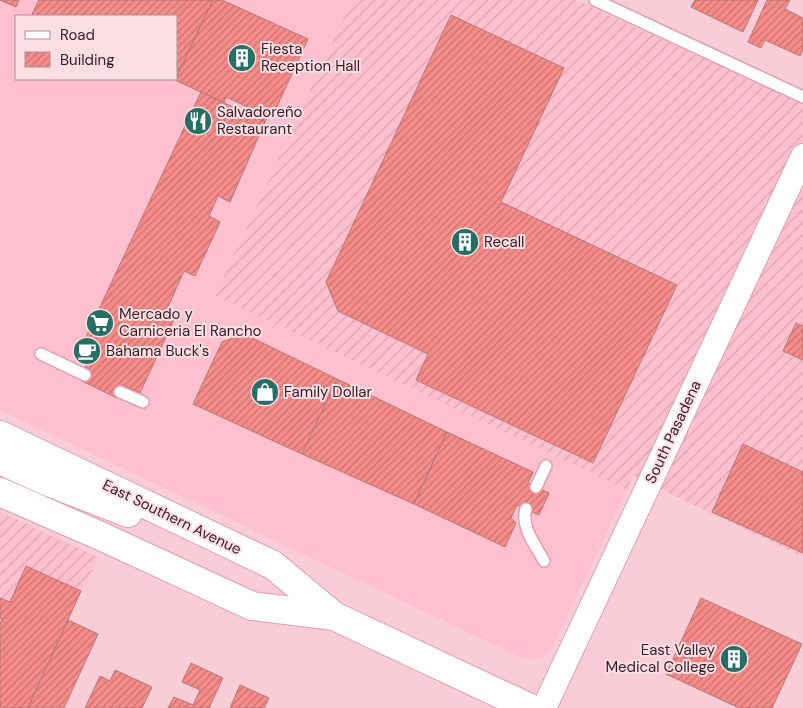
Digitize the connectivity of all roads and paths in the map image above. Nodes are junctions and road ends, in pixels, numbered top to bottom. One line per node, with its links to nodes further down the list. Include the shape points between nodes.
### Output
1 (595, 0): 2 (lane)
2 (803, 97)
3 (803, 156): 18 (street, South Pasadena)
4 (41, 354): 5 (lane)
5 (85, 375)
6 (120, 392): 7 (lane)
7 (143, 402)
8 (0, 435): 14 (main road, East Southern Avenue)
9 (0, 460): 14 (main road, via 134,515)
10 (546, 466): 11 (lane)
11 (536, 487)
12 (0, 492): 16 (main road, East Southern Avenue, via 252,606)
13 (526, 509): 15 (lane, via 527,529)
14 (167, 513): 16 (main road, East Southern Avenue, via 273,565)
15 (544, 561)
16 (334, 616): 17 (main road, East Southern Avenue)
17 (530, 708)
18 (544, 708)

